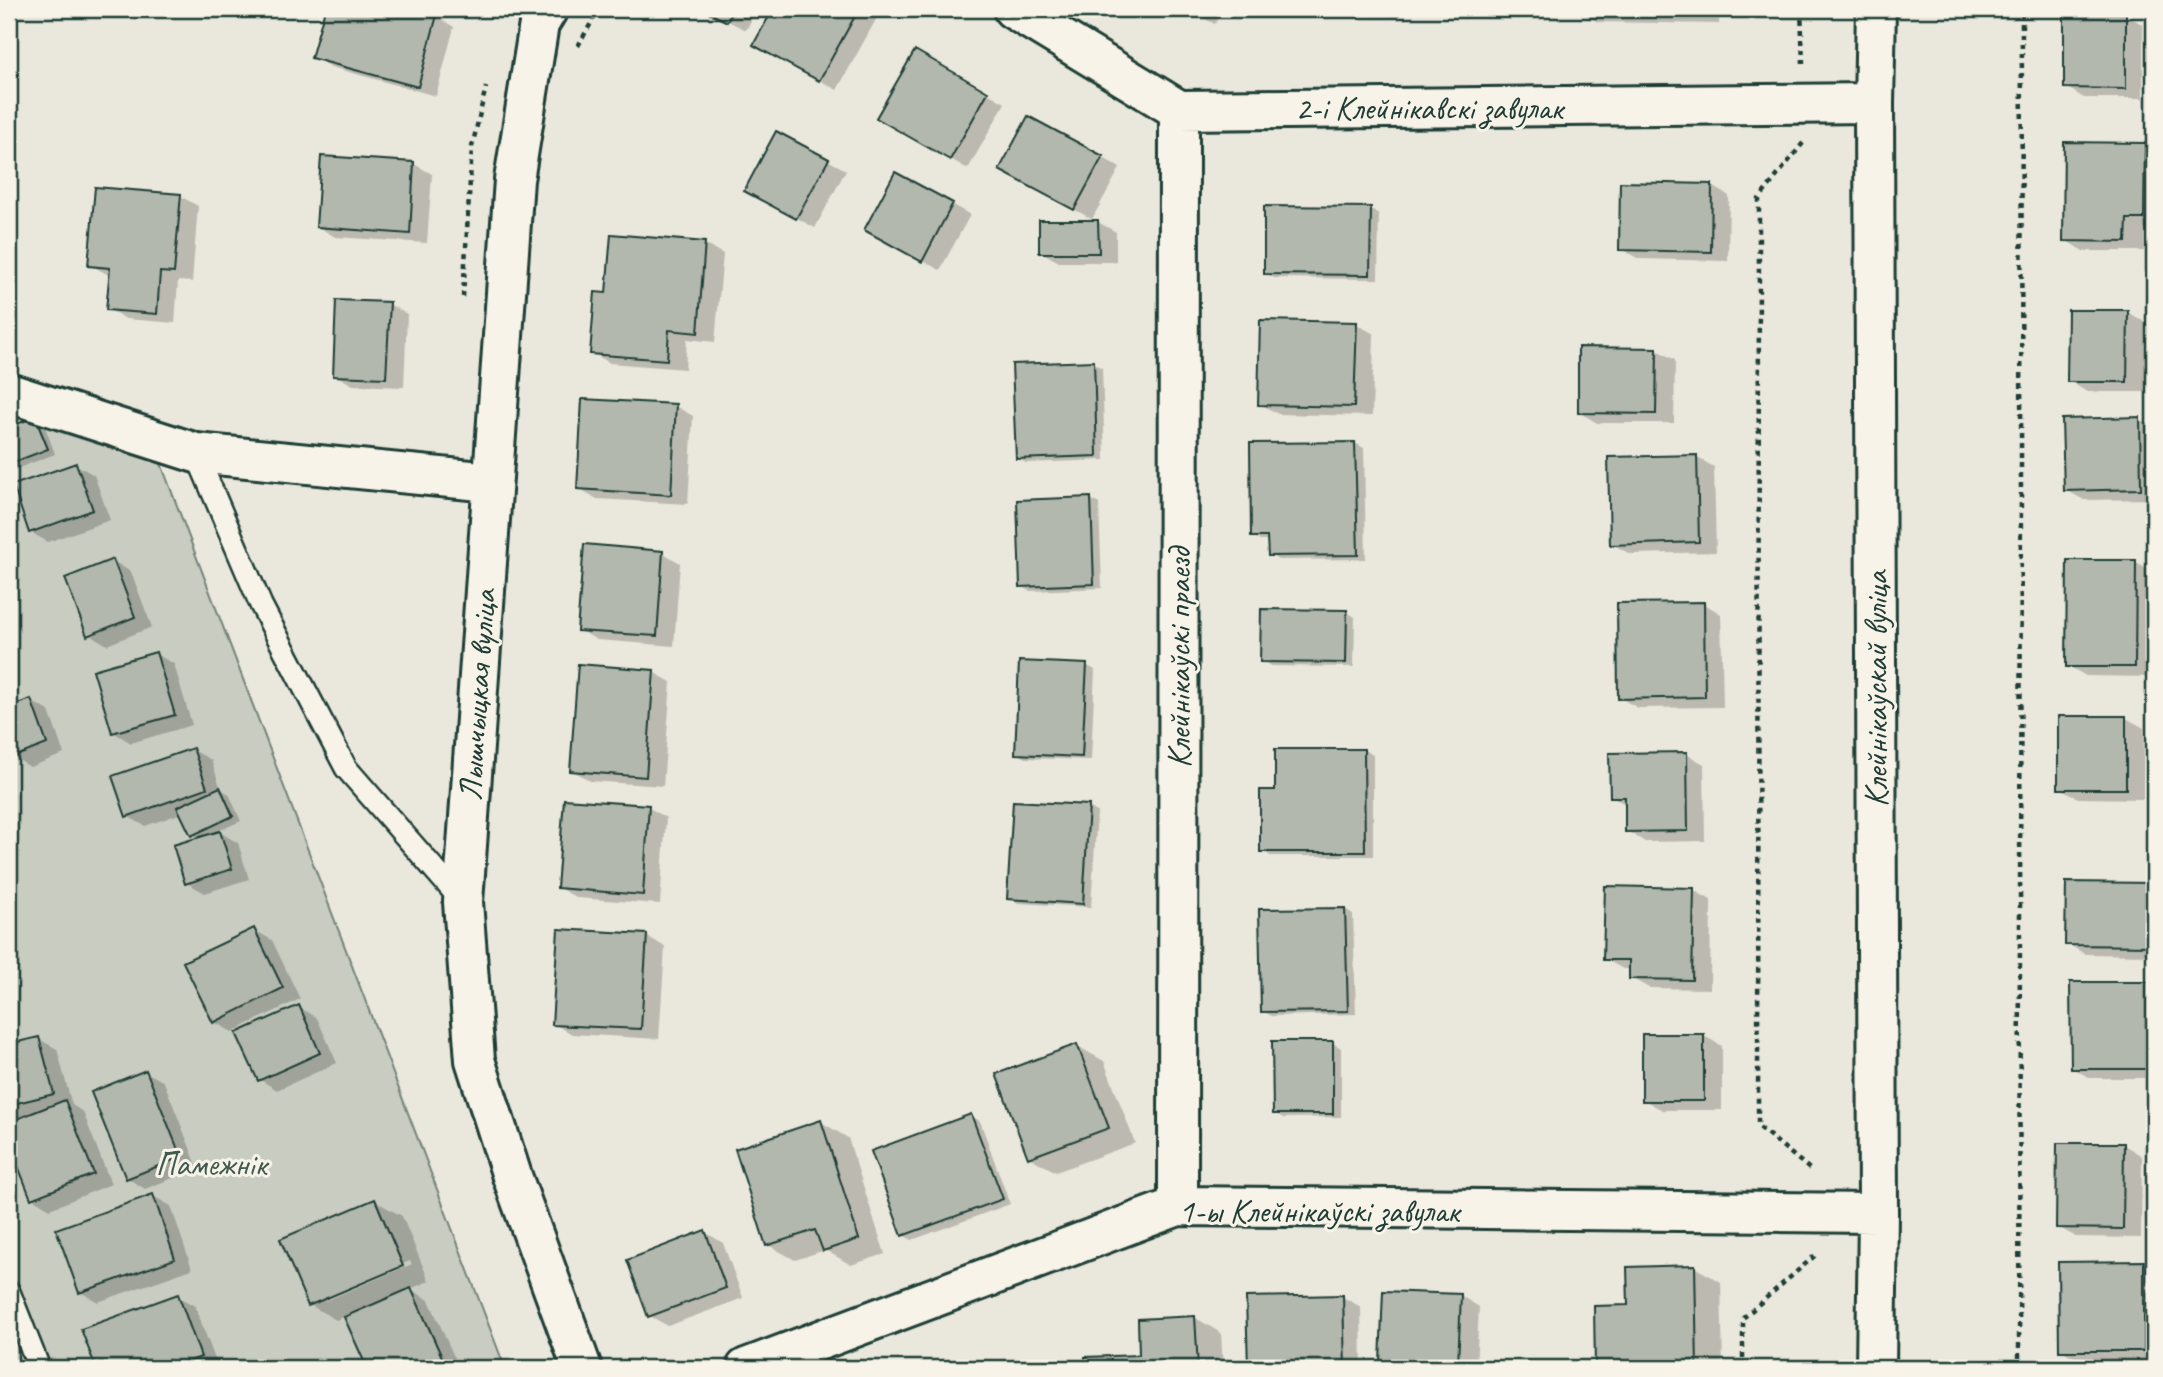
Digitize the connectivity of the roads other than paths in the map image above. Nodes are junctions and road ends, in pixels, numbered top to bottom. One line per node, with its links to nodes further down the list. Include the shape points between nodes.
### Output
1 (548, 9): 8 (street, Лышчыцкая вуліца, via 539,24 514,180)
2 (1013, 9): 5 (street)
3 (1876, 9): 4 (street, Клейнікаўскай вуліца)
4 (1874, 103): 5 (street, 2-і Клейнікавскі завулак); 11 (street, Клейнікаўскай вуліца)
5 (1179, 110): 10 (street, Клейнікаўскі праезд)
6 (9, 393): 7 (street)
7 (196, 453): 8 (street); 9 (lane, via 261,605 346,768)
8 (492, 482): 9 (street, Лышчыцкая вуліца)
9 (463, 902): 14 (street, Лышчыцкая вуліца, via 475,1060)
10 (1178, 1206): 11 (street, 1-ы Клейнікаўскі завулак); 15 (street, 1-ы Клейнікаўскі завулак)
11 (1878, 1213): 16 (street, Клейнікаўскай вуліца)
12 (9, 1292): 13 (lane)
13 (39, 1368)
14 (582, 1368)
15 (747, 1368)
16 (1876, 1368)

